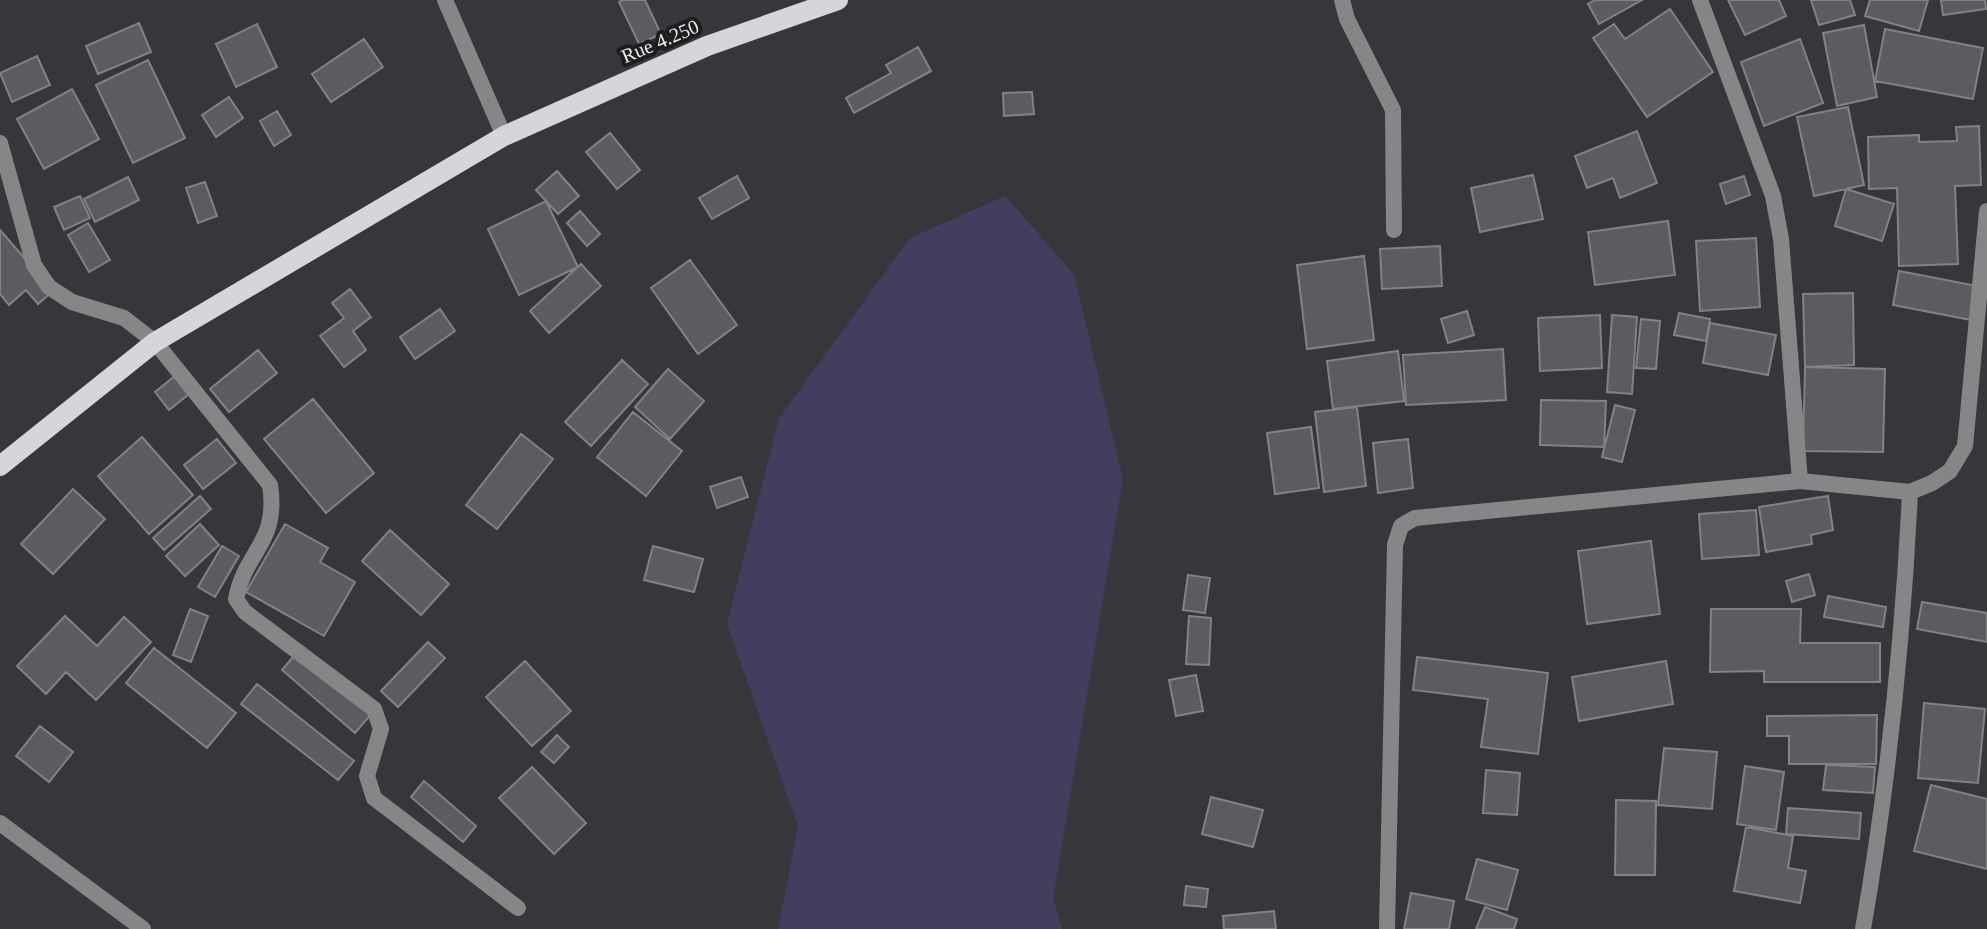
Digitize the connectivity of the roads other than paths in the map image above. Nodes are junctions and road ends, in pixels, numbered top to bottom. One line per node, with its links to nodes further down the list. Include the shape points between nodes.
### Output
1 (445, 0): 5 (street)
2 (838, 0): 5 (main road, Rue 4.250, via 707,46)
3 (1342, 0): 8 (street, via 1393,110)
4 (1700, 0): 11 (street, via 1773,196)
5 (504, 136): 9 (main road, Rue 4.250)
6 (0, 143): 9 (street, via 34,265 49,287 72,302 124,318)
7 (1987, 211): 12 (street, via 1965,446 1950,471)
8 (1394, 230)
9 (155, 342): 10 (main road, Rue 4.250); 14 (street, via 270,485 274,510 236,599 245,612 374,709 381,729 367,776 374,798)
10 (0, 466)
11 (1800, 481): 12 (street); 16 (street, via 1415,518 1401,526 1395,545)
12 (1910, 492): 17 (street, via 1904,615)
13 (0, 823): 15 (street)
14 (518, 908)
15 (143, 929)
16 (1387, 929)
17 (1863, 929)

